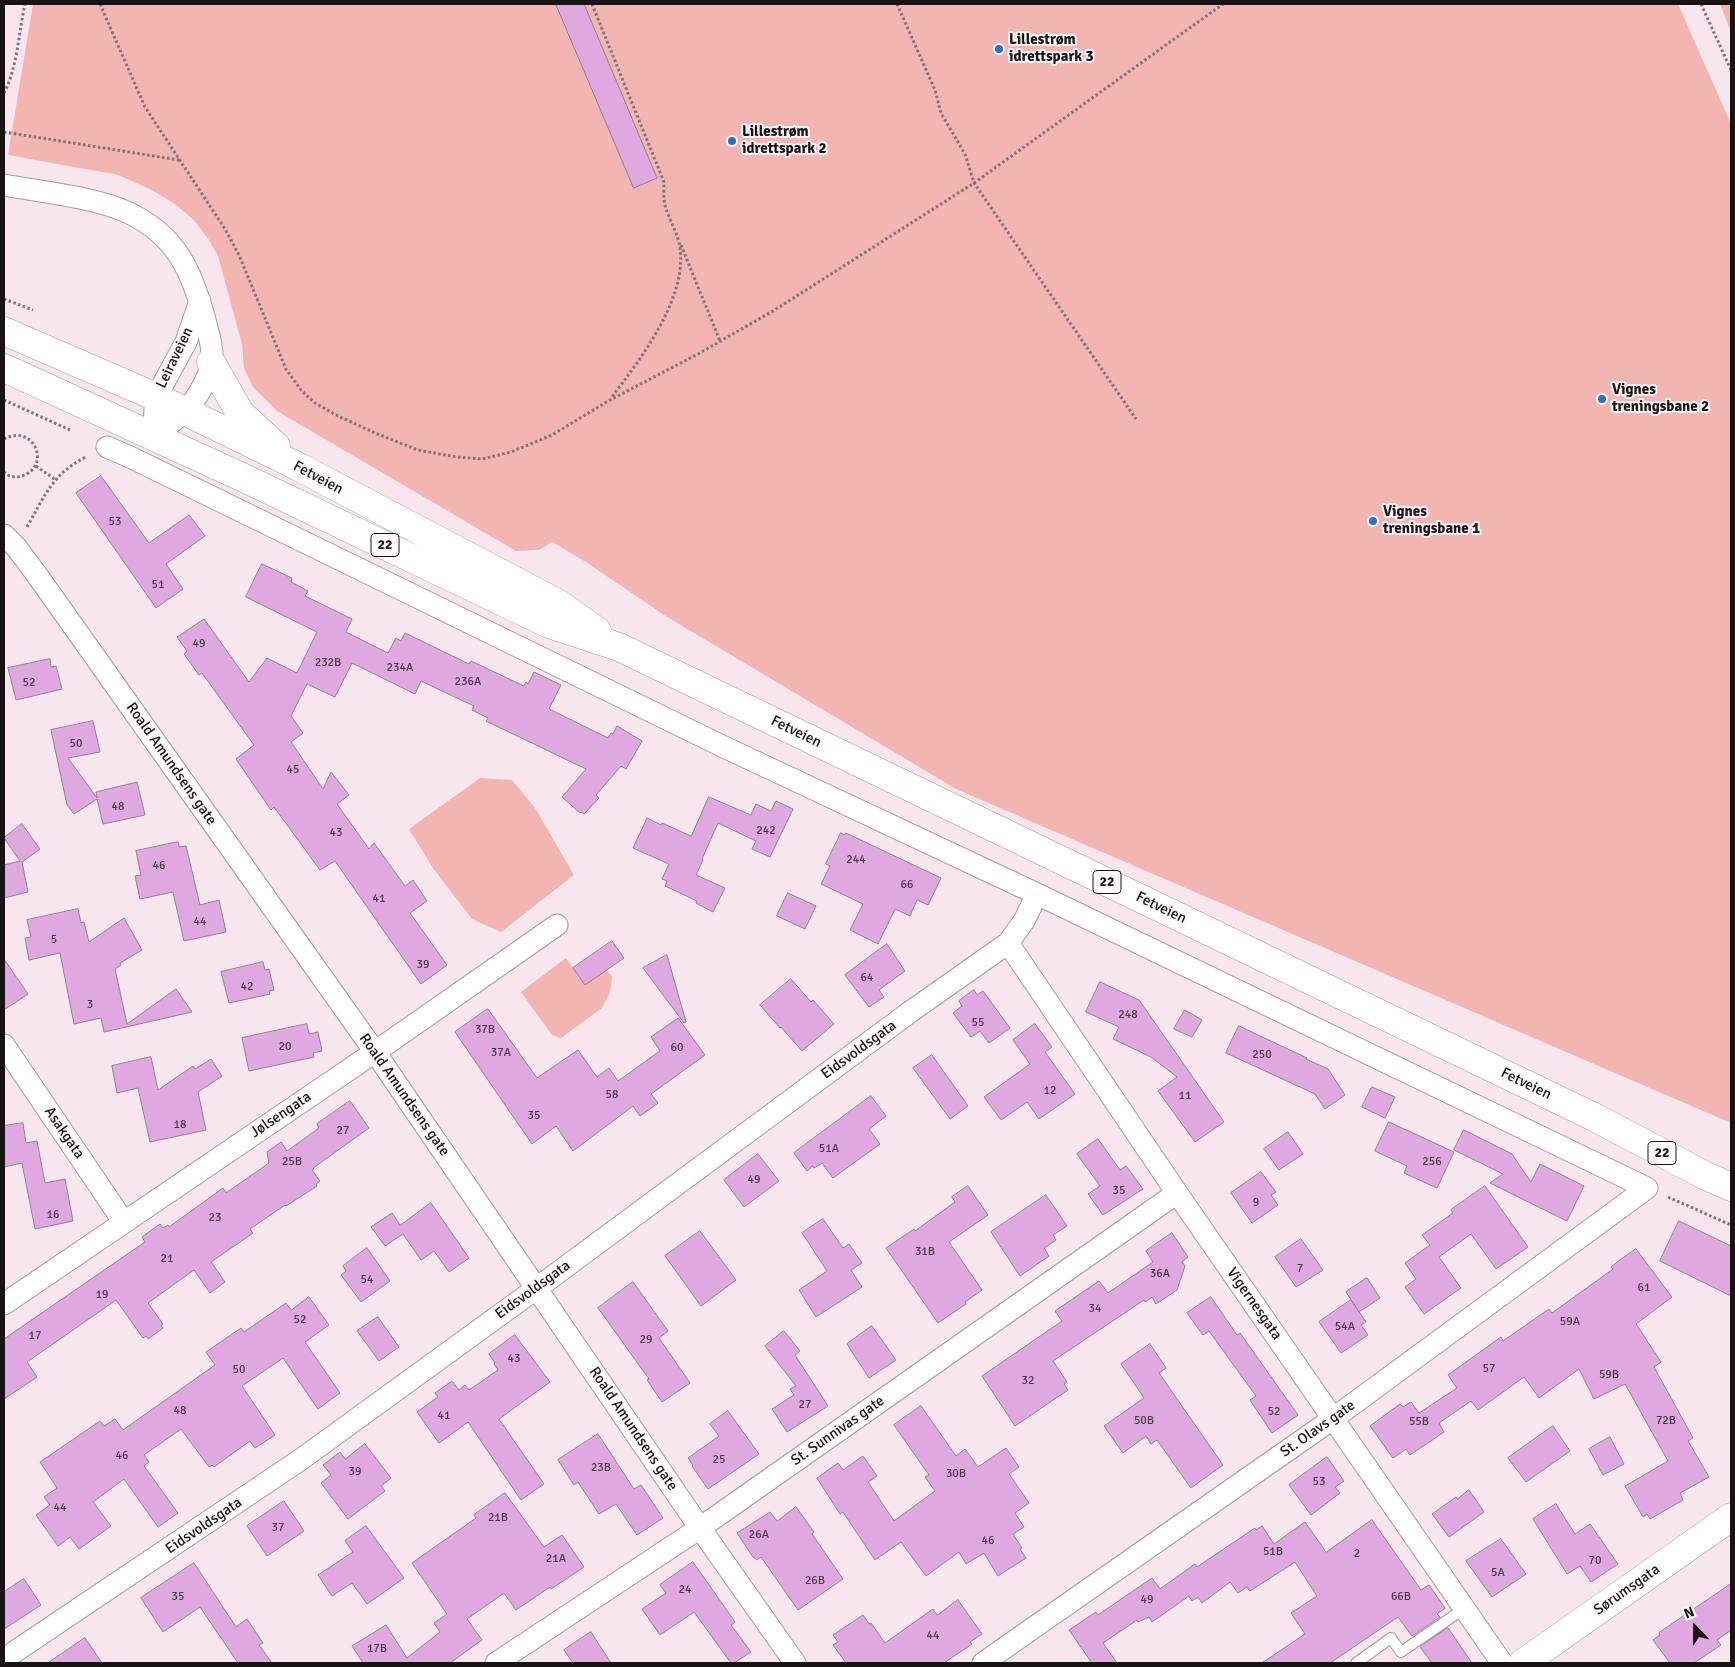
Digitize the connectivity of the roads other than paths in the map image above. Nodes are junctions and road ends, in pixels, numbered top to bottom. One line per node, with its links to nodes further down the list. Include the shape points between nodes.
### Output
1 (4, 185): 2 (street, Leiraveien, via 107,206 151,226 178,252)
2 (200, 301): 4 (street, Leiraveien, via 213,349); 6 (street, Leiraveien, via 186,342)
3 (4, 331): 6 (main road, Fetveien / 22)
4 (212, 362): 7 (street, Leiraveien, via 198,395); 10 (main road, via 240,413)
5 (4, 368): 8 (main road, Fetveien / 22)
6 (156, 397): 7 (main road, Fetveien / 22); 8 (street, Leiraveien)
7 (186, 412): 8 (street, Leiraveien); 10 (main road, Fetveien / 22)
8 (153, 436): 12 (main road, Fetveien / 22, via 549,624)
9 (107, 447): 13 (street, via 722,746)
10 (299, 467): 12 (main road, Fetveien / 22, via 559,604)
11 (10, 541): 17 (street, Roald Amundsens gate)
12 (619, 647): 18 (main road, Fetveien / 22)
13 (1037, 894): 15 (street, Eidsvoldsgata); 25 (street, St. Olavs gate, via 1647,1188)
14 (557, 925): 17 (street, Jølsengata)
15 (1008, 943): 21 (street, Vigernesgata); 23 (street, Eidsvoldsgata)
16 (4, 1045): 22 (street, Asakgata)
17 (375, 1052): 22 (street, Jølsengata); 23 (street, Roald Amundsens gate)
18 (1594, 1117): 19 (main road, Fetveien / 22); 20 (main road, Fetveien / 22)
19 (1731, 1172)
20 (1731, 1188)
21 (1177, 1193): 25 (street, Vigernesgata); 27 (street, St. Sunnivas gate)
22 (124, 1221): 24 (street, Jølsengata)
23 (537, 1288): 27 (street, Roald Amundsens gate); 29 (street, Eidsvoldsgata, via 292,1466)
24 (4, 1304)
25 (1334, 1418): 28 (street, Vigernesgata); 32 (street, St. Olavs gate)
26 (1731, 1517): 35 (main road, Sørumsgata)
27 (700, 1528): 30 (street, St. Sunnivas gate); 31 (street, Roald Amundsens gate)
28 (1464, 1608): 33 (lane, via 1401,1652 1391,1638); 34 (street, Vigernesgata)
29 (8, 1659)
30 (496, 1663)
31 (795, 1663)
32 (983, 1663)
33 (1356, 1663)
34 (1502, 1663)
35 (1523, 1663)

